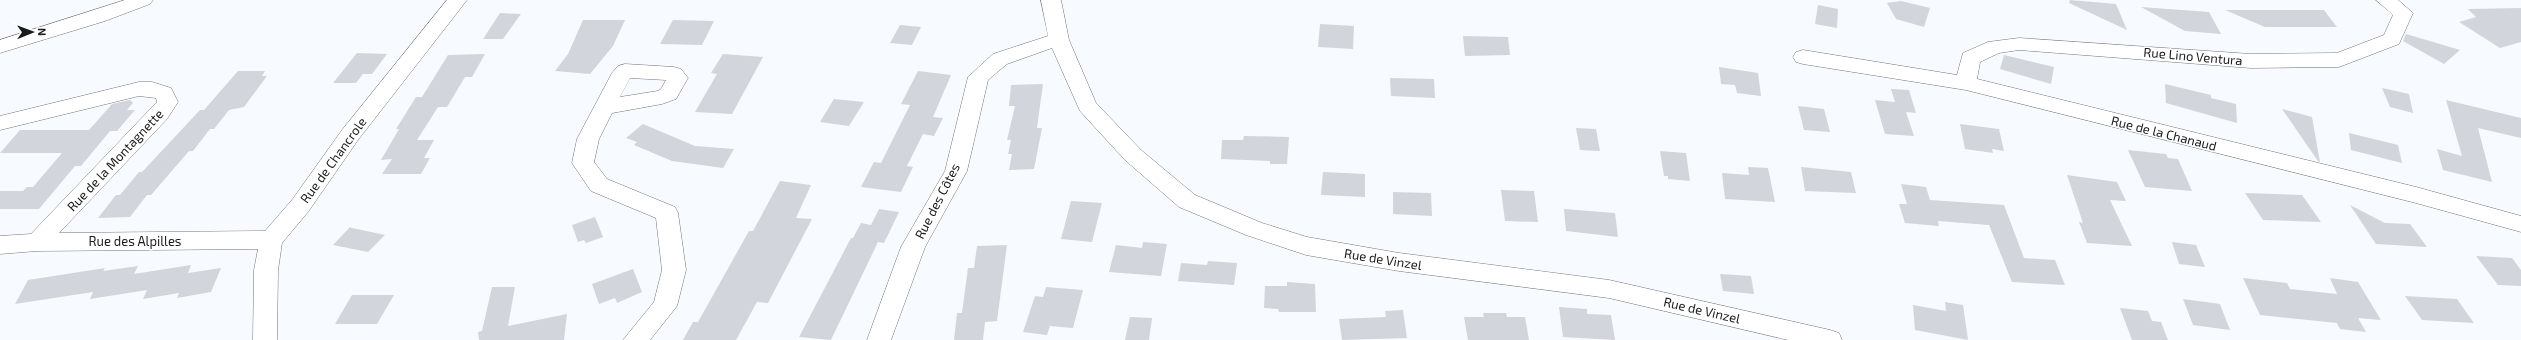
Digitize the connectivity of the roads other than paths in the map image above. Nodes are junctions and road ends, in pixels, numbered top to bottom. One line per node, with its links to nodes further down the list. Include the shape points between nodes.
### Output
1 (143, 0): 6 (street, via 98,17)
2 (457, 0): 12 (street, Rue de Chancrole, via 350,134 300,206)
3 (1051, 0): 5 (street, Rue de Vinzel)
4 (2386, 0): 8 (street, Rue Lino Ventura, via 2403,13 2392,39 2339,60 2250,61 2018,44 1995,47 1970,58)
5 (1059, 40): 17 (street, Rue des Côtes, via 1000,59 978,77 956,171 913,247); 18 (street, Rue de Vinzel, via 1087,106 1133,155 1188,201 1254,229 1306,246 1399,262 1609,289)
6 (0, 47)
7 (1803, 58): 8 (street, Rue de la Chanaud)
8 (1966, 84): 11 (street, Rue de la Chanaud, via 2416,195)
9 (605, 107): 16 (street, via 588,139 583,163 599,185 667,213 674,270 665,306)
10 (0, 123): 13 (street, Rue de la Montagnette, via 139,89 152,89 164,93 168,102 160,114)
11 (2521, 224)
12 (271, 240): 13 (street, Rue des Alpilles); 15 (street, via 266,270)
13 (37, 242): 14 (street, Rue des Alpilles)
14 (0, 245)
15 (265, 340)
16 (635, 340)
17 (879, 340)
18 (1830, 340)

